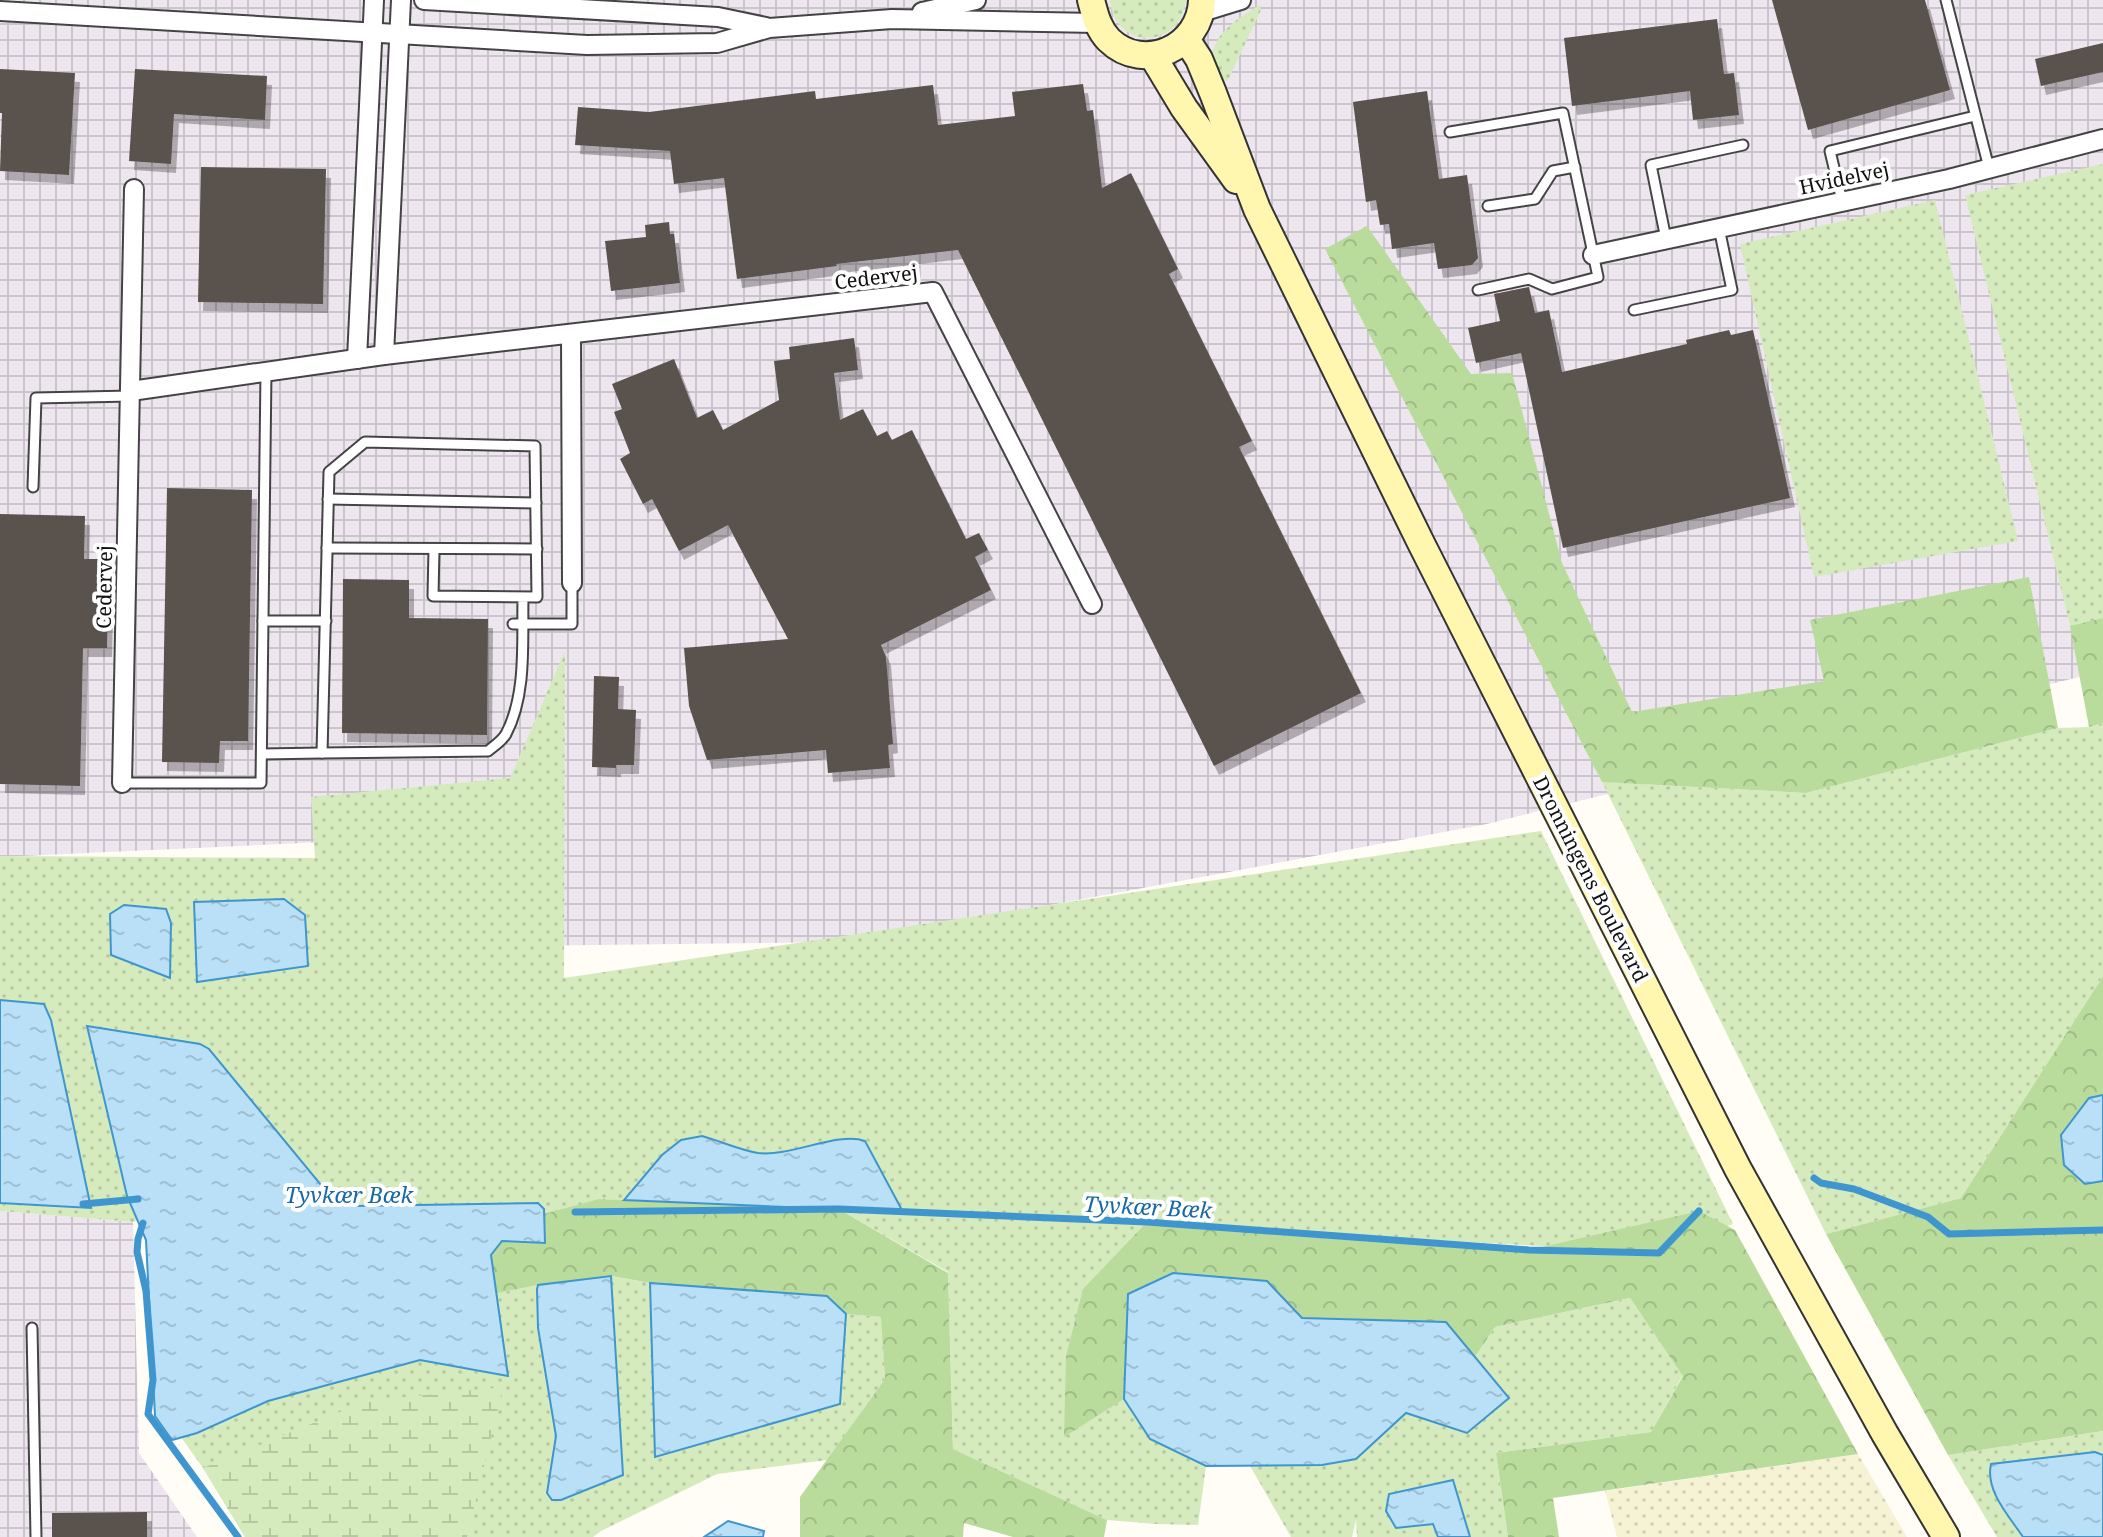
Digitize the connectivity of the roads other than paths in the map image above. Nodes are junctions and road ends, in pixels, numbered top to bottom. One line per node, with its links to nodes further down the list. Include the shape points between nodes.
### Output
1 (374, 0): 12 (street)
2 (401, 0): 13 (street)
3 (424, 0): 11 (street, via 718,17)
4 (976, 0): 10 (street)
5 (1241, 0): 7 (street)
6 (1946, 0): 16 (lane)
7 (1202, 6): 14 (main road)
8 (0, 11): 12 (street)
9 (1094, 12): 10 (street); 15 (main road, via 1110,41 1130,52)
10 (892, 19): 11 (street)
11 (769, 28): 13 (street, via 717,43 587,45)
12 (372, 32): 13 (street); 33 (street)
13 (399, 34): 32 (street)
14 (1186, 39): 15 (main road); 25 (main road, Dronningens Boulevard, via 1199,59)
15 (1152, 55): 25 (main road, Dronningens Boulevard)
16 (1975, 116): 21 (lane); 23 (lane, via 1830,151)
17 (1450, 132): 20 (lane, via 1563,113)
18 (2103, 139): 21 (street, Hvidelvej)
19 (1743, 145): 27 (lane, via 1651,165)
20 (1575, 167): 24 (lane, via 1553,171 1535,199); 28 (lane)
21 (1989, 168): 23 (street, Hvidelvej)
22 (134, 189): 35 (street, Cedervej)
23 (1842, 201): 26 (street, Hvidelvej)
24 (1488, 206)
25 (1257, 209): 53 (main road, Dronningens Boulevard, via 1738,1169)
26 (1719, 228): 27 (street, Hvidelvej); 30 (lane, via 1732,290)
27 (1666, 239): 28 (street, Hvidelvej)
28 (1593, 255): 29 (lane, via 1598,277 1552,289 1529,279)
29 (1478, 290)
30 (1634, 310)
31 (571, 334): 32 (street, Cedervej); 42 (street); 44 (street, Cedervej, via 933,292)
32 (384, 355): 33 (street, Cedervej)
33 (357, 359): 34 (street, Cedervej)
34 (266, 372): 35 (street, Cedervej); 45 (lane)
35 (131, 393): 36 (lane, via 36,398); 50 (street, Cedervej)
36 (33, 487)
37 (328, 499): 38 (lane); 38 (lane, via 329,472 365,442 535,446); 39 (lane)
38 (536, 503): 41 (lane)
39 (327, 548): 40 (lane); 46 (lane)
40 (434, 549): 41 (lane); 43 (lane, via 433,596)
41 (537, 549): 43 (lane, via 537,597)
42 (572, 583): 47 (lane, via 572,624)
43 (523, 597): 47 (lane)
44 (1092, 604)
45 (263, 621): 46 (lane); 49 (lane)
46 (326, 621): 48 (lane)
47 (518, 624): 48 (lane, via 520,686 514,714 505,737 488,751)
48 (322, 753): 49 (lane)
49 (262, 754): 50 (lane, via 261,783)
50 (122, 783)
51 (32, 1328): 52 (lane)
52 (36, 1537)
53 (1946, 1537)

